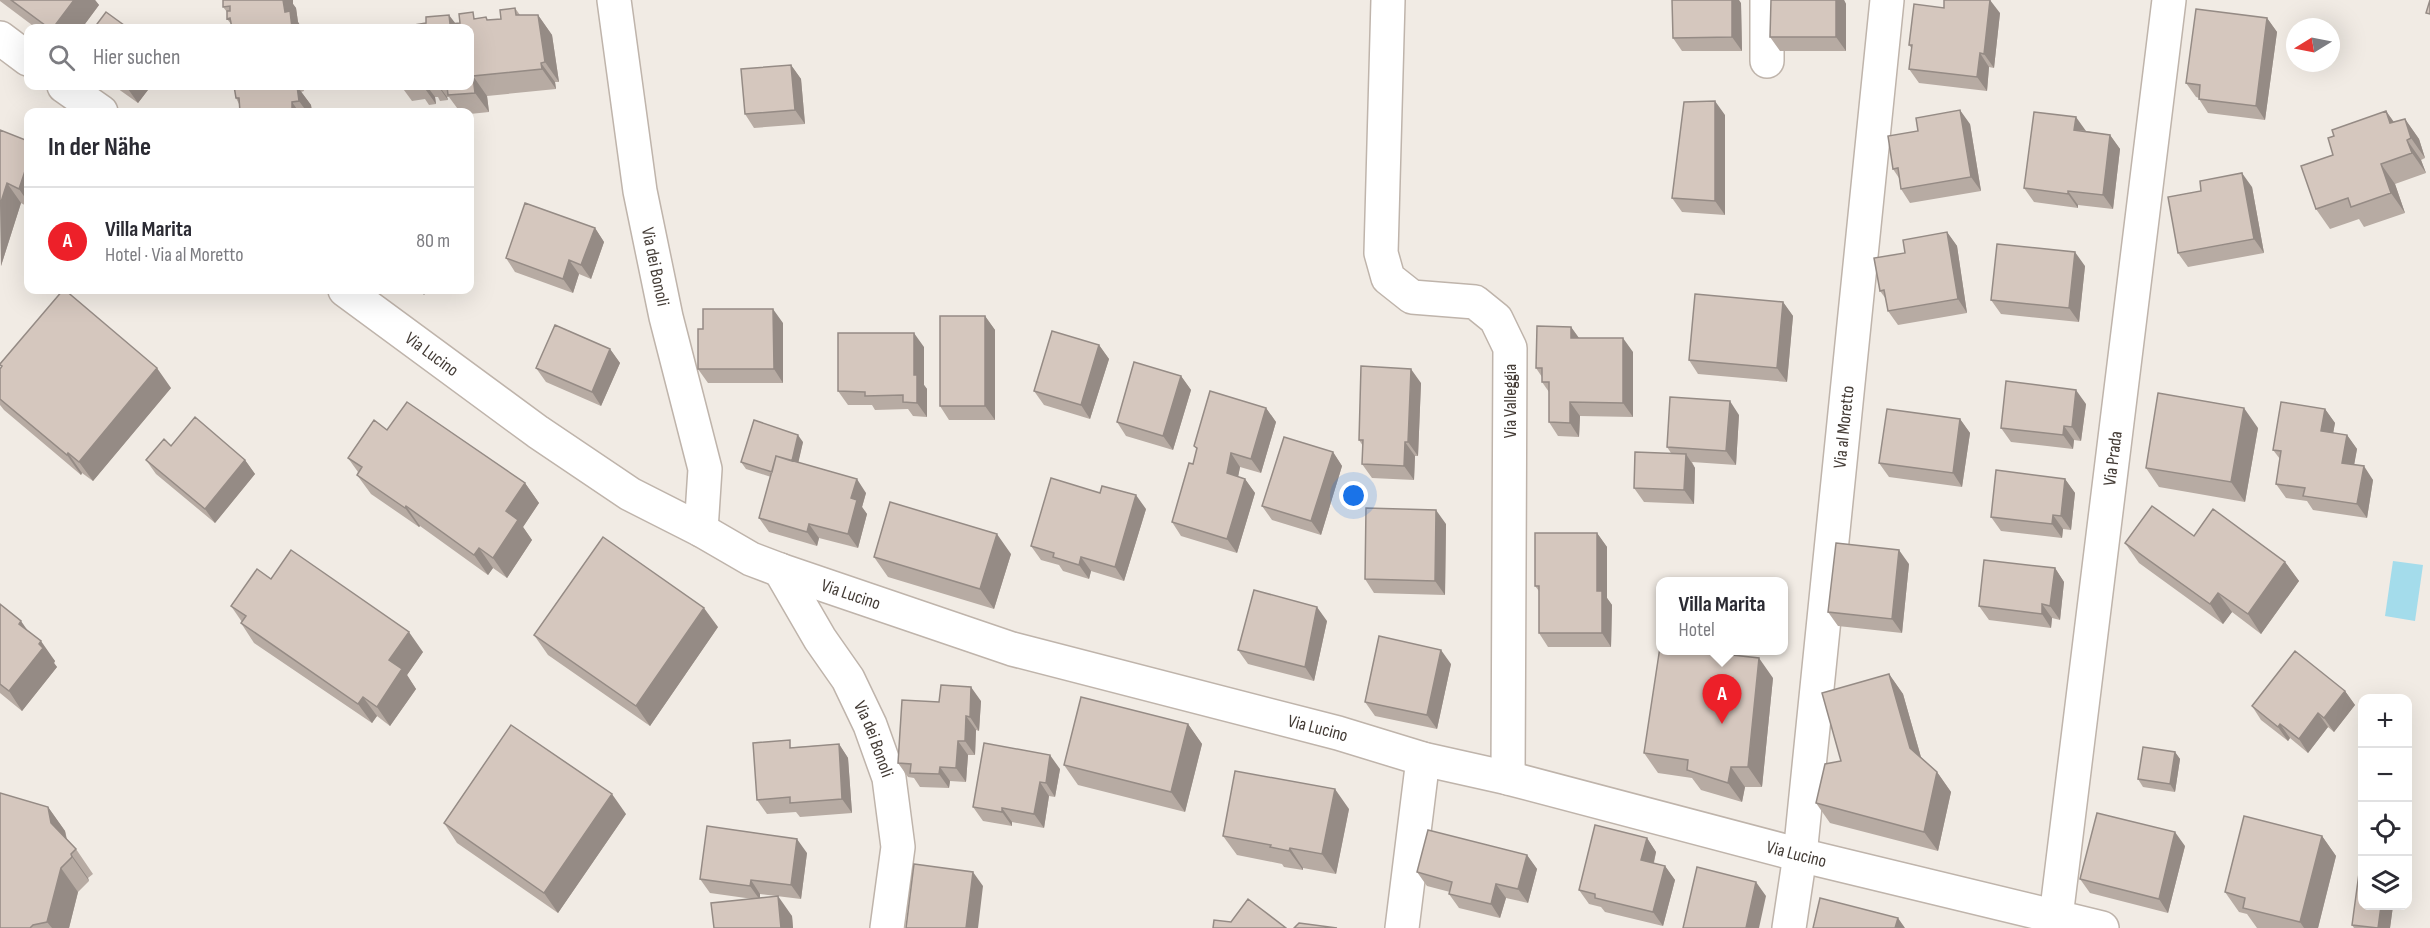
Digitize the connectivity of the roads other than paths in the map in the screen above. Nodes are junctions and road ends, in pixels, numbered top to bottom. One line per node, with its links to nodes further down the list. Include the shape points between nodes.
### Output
1 (614, 0): 12 (street, Via dei Bonoli, via 640,190 666,317 705,469)
2 (1388, 0): 15 (street, Via Valleggia, via 1381,253 1388,278 1412,297 1475,302 1496,319 1510,348)
3 (1767, 0): 8 (street)
4 (1887, 0): 16 (street, Via al Moretto)
5 (2169, 0): 17 (street, Via Prada)
6 (0, 38): 7 (street)
7 (24, 56)
8 (1767, 61)
9 (70, 90): 10 (street)
10 (95, 108)
11 (350, 294): 12 (street, Via Lucino, via 538,432 630,494)
12 (701, 530): 13 (street, Via Lucino, via 751,559)
13 (780, 570): 14 (street, Via Lucino, via 1012,649 1338,733); 18 (street, Via dei Bonoli, via 848,678 889,778 898,847)
14 (1423, 759): 15 (street, Via Lucino); 19 (street)
15 (1508, 778): 16 (street, Via Lucino)
16 (1800, 855): 17 (street, Via Lucino); 20 (street, Via al Moretto)
17 (2056, 916): 21 (street, Via Lucino)
18 (887, 928)
19 (1402, 928)
20 (1789, 928)
21 (2102, 928)

